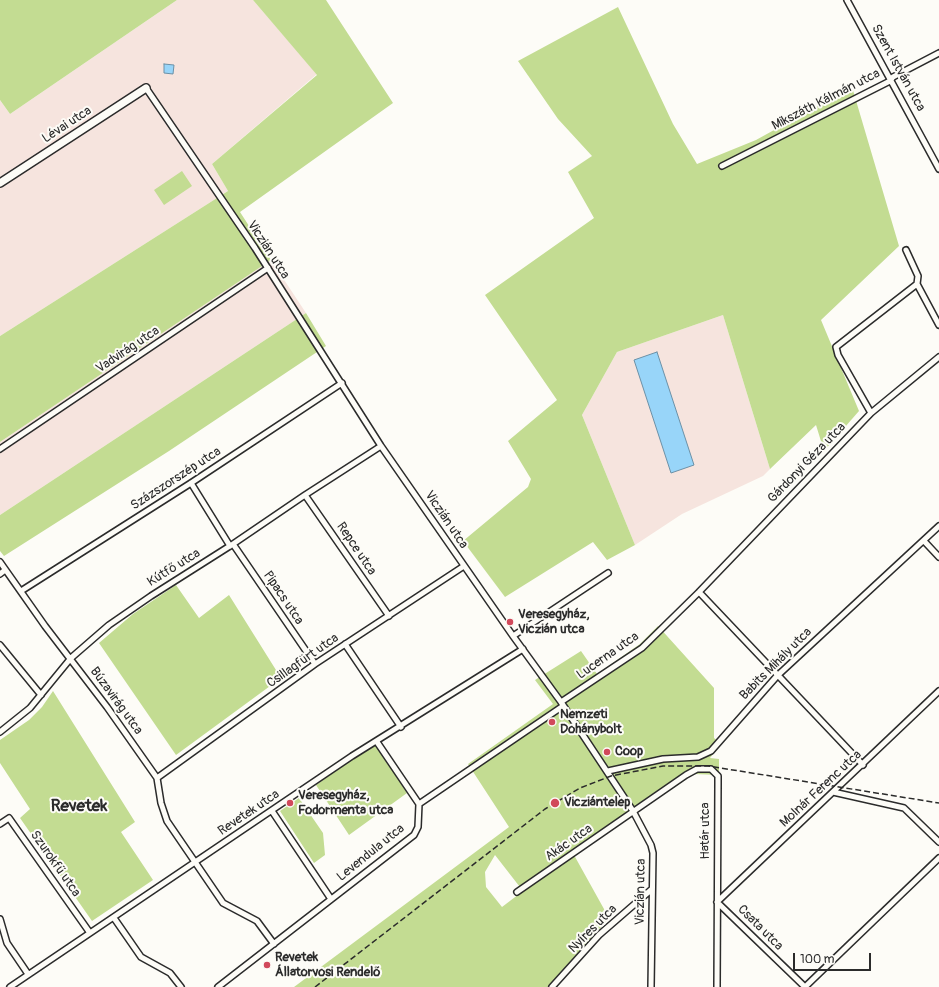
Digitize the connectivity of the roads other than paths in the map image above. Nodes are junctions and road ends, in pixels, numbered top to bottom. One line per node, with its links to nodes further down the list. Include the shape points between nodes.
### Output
1 (847, 0): 3 (street, Szent István utca)
2 (939, 53): 3 (street, Mikszáth Kálmán utca)
3 (892, 79): 5 (street, Mikszáth Kálmán utca); 6 (street, Szent István utca)
4 (146, 88): 7 (street, Lévai utca); 9 (street, Viczián utca)
5 (722, 166)
6 (938, 166)
7 (0, 183)
8 (906, 250): 10 (street, via 918,276)
9 (268, 268): 13 (street, Viczián utca); 16 (street, Vadvirág utca)
10 (917, 284): 11 (street); 14 (street, via 836,347)
11 (939, 324)
12 (939, 357): 14 (street, Gárdonyi Géza utca)
13 (342, 384): 15 (street, Viczián utca); 17 (street, Százszorszép utca)
14 (871, 413): 29 (street, Gárdonyi Géza utca)
15 (381, 446): 18 (street, Kútfő utca); 24 (street, Viczián utca)
16 (0, 449)
17 (191, 483): 21 (street, Pipacs utca); 28 (street, Százszorszép utca)
18 (305, 495): 21 (street, Kútfő utca); 30 (street, Repce utca)
19 (939, 526): 20 (street, Babits Mihály utca)
20 (924, 541): 22 (street); 37 (street, Babits Mihály utca)
21 (232, 545): 35 (street, Kútfő utca, via 151,596 109,626); 36 (street, Pipacs utca)
22 (939, 557)
23 (0, 562): 25 (street, Búzavirág utca)
24 (464, 566): 30 (street, Csillagfürt utca); 31 (street, Viczián utca)
25 (5, 570): 27 (street); 28 (street, Búzavirág utca)
26 (608, 573): 31 (street)
27 (0, 574)
28 (21, 590): 35 (street, Búzavirág utca)
29 (699, 592): 37 (street); 40 (street, Lucerna utca, via 642,648)
30 (389, 616): 32 (street, Csillagfürt utca)
31 (513, 636): 34 (street, Viczián utca)
32 (345, 644): 36 (street, Csillagfürt utca); 41 (street)
33 (0, 645): 39 (street)
34 (523, 649): 40 (street, Viczián utca); 41 (street, Revetek utca)
35 (71, 658): 39 (street, Kútfő utca); 46 (street, Búzavirág utca)
36 (315, 664): 46 (street, Csillagfürt utca)
37 (777, 676): 44 (street); 45 (street, Babits Mihály utca, via 711,751 698,757 663,759)
38 (939, 691): 44 (street, Molnár Ferenc utca)
39 (41, 695): 42 (street, Kútfő utca, via 30,708)
40 (562, 704): 45 (street, Viczián utca); 48 (street)
41 (401, 727): 43 (street, Revetek utca)
42 (0, 732)
43 (377, 742): 48 (street); 49 (street, Revetek utca)
44 (863, 765): 47 (street, Molnár Ferenc utca)
45 (608, 771): 50 (street, Viczián utca)
46 (157, 778): 54 (street, Búzavirág utca, via 161,803 168,820)
47 (833, 792): 52 (street, via 904,808); 58 (street, Molnár Ferenc utca)
48 (419, 804): 57 (street, Levendula utca, via 418,827 414,835)
49 (272, 811): 54 (street, Revetek utca); 57 (street)
50 (633, 811): 55 (street, Viczián utca, via 652,848); 56 (street, Akác utca); 58 (street, Határ utca, via 697,768 714,771 718,776)
51 (0, 824): 61 (street, Szurokfű utca, via 9,818)
52 (939, 842)
53 (939, 858): 70 (street)
54 (196, 862): 59 (street, Revetek utca); 62 (street, Búzavirág utca, via 223,903 257,921)
55 (652, 889): 67 (street, Nyíres utca, via 599,935); 68 (street, Viczián utca)
56 (517, 892)
57 (331, 900): 62 (street, Levendula utca)
58 (717, 902): 69 (street, Határ utca); 70 (street, Csata utca)
59 (114, 918): 61 (street, Revetek utca); 65 (street, via 141,957 170,973)
60 (0, 919): 63 (street, via 7,943)
61 (90, 933): 63 (street, Revetek utca)
62 (274, 944): 66 (street, Levendula utca)
63 (28, 974): 64 (street, Revetek utca)
64 (10, 987)
65 (181, 987)
66 (218, 987)
67 (552, 987)
68 (651, 987)
69 (717, 987)
70 (805, 987)

